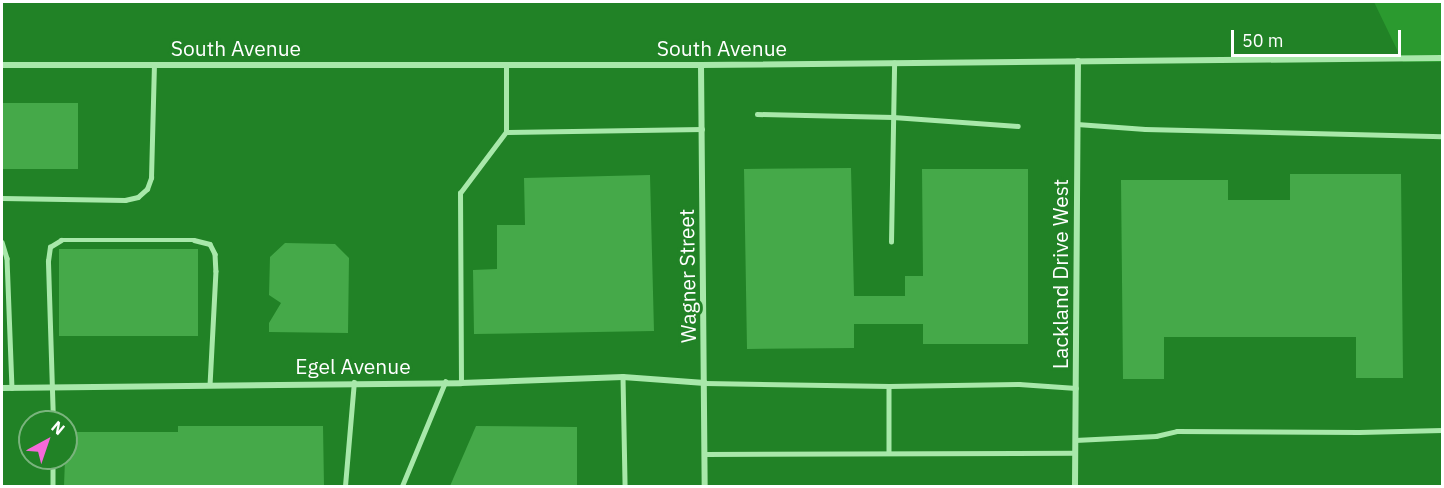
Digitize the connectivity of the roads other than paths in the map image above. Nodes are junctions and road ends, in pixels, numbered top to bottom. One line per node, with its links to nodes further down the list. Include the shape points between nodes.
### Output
1 (1443, 58): 2 (street, South Avenue)
2 (1078, 61): 3 (street, South Avenue); 10 (street, Lackland Drive West)
3 (894, 63): 7 (street, South Avenue); 9 (lane)
4 (2, 65): 5 (street, South Avenue)
5 (154, 65): 6 (street, South Avenue); 15 (lane, via 151,178 147,189 126,200)
6 (506, 65): 7 (street, South Avenue); 13 (lane)
7 (701, 65): 12 (street, Wagner Street)
8 (757, 114): 9 (lane)
9 (893, 117): 11 (lane); 17 (lane)
10 (1077, 124): 14 (lane); 28 (street, Lackland Drive West)
11 (1018, 126)
12 (702, 129): 13 (lane); 22 (street, Wagner Street)
13 (506, 132): 21 (lane, via 460,193)
14 (1443, 136)
15 (2, 198)
16 (2, 242): 26 (lane, via 7,258)
17 (891, 242)
18 (623, 377): 21 (street, Egel Avenue); 22 (street, Egel Avenue); 39 (lane)
19 (354, 382): 20 (street, Egel Avenue); 23 (street, Egel Avenue); 37 (lane)
20 (445, 382): 21 (street, Egel Avenue); 38 (lane)
21 (461, 382)
22 (705, 383): 24 (lane); 34 (street, Wagner Street)
23 (210, 385): 27 (street, Egel Avenue); 27 (lane, via 216,271 210,244 194,240 60,240 50,247 48,261)
24 (889, 386): 28 (lane, via 1019,384); 32 (lane)
25 (2, 388): 26 (street, Egel Avenue)
26 (12, 388): 27 (street, Egel Avenue)
27 (52, 388): 29 (lane)
28 (1076, 388): 31 (street, Lackland Drive West)
29 (53, 410)
30 (1443, 430): 31 (lane, via 1177,431 1156,436)
31 (1075, 440): 33 (street, Lackland Drive West)
32 (889, 453): 33 (lane); 34 (lane)
33 (1076, 453): 41 (street, Lackland Drive West)
34 (705, 454): 40 (street, Wagner Street)
35 (53, 470): 36 (lane)
36 (53, 486)
37 (345, 486)
38 (402, 486)
39 (625, 486)
40 (705, 486)
41 (1075, 486)

